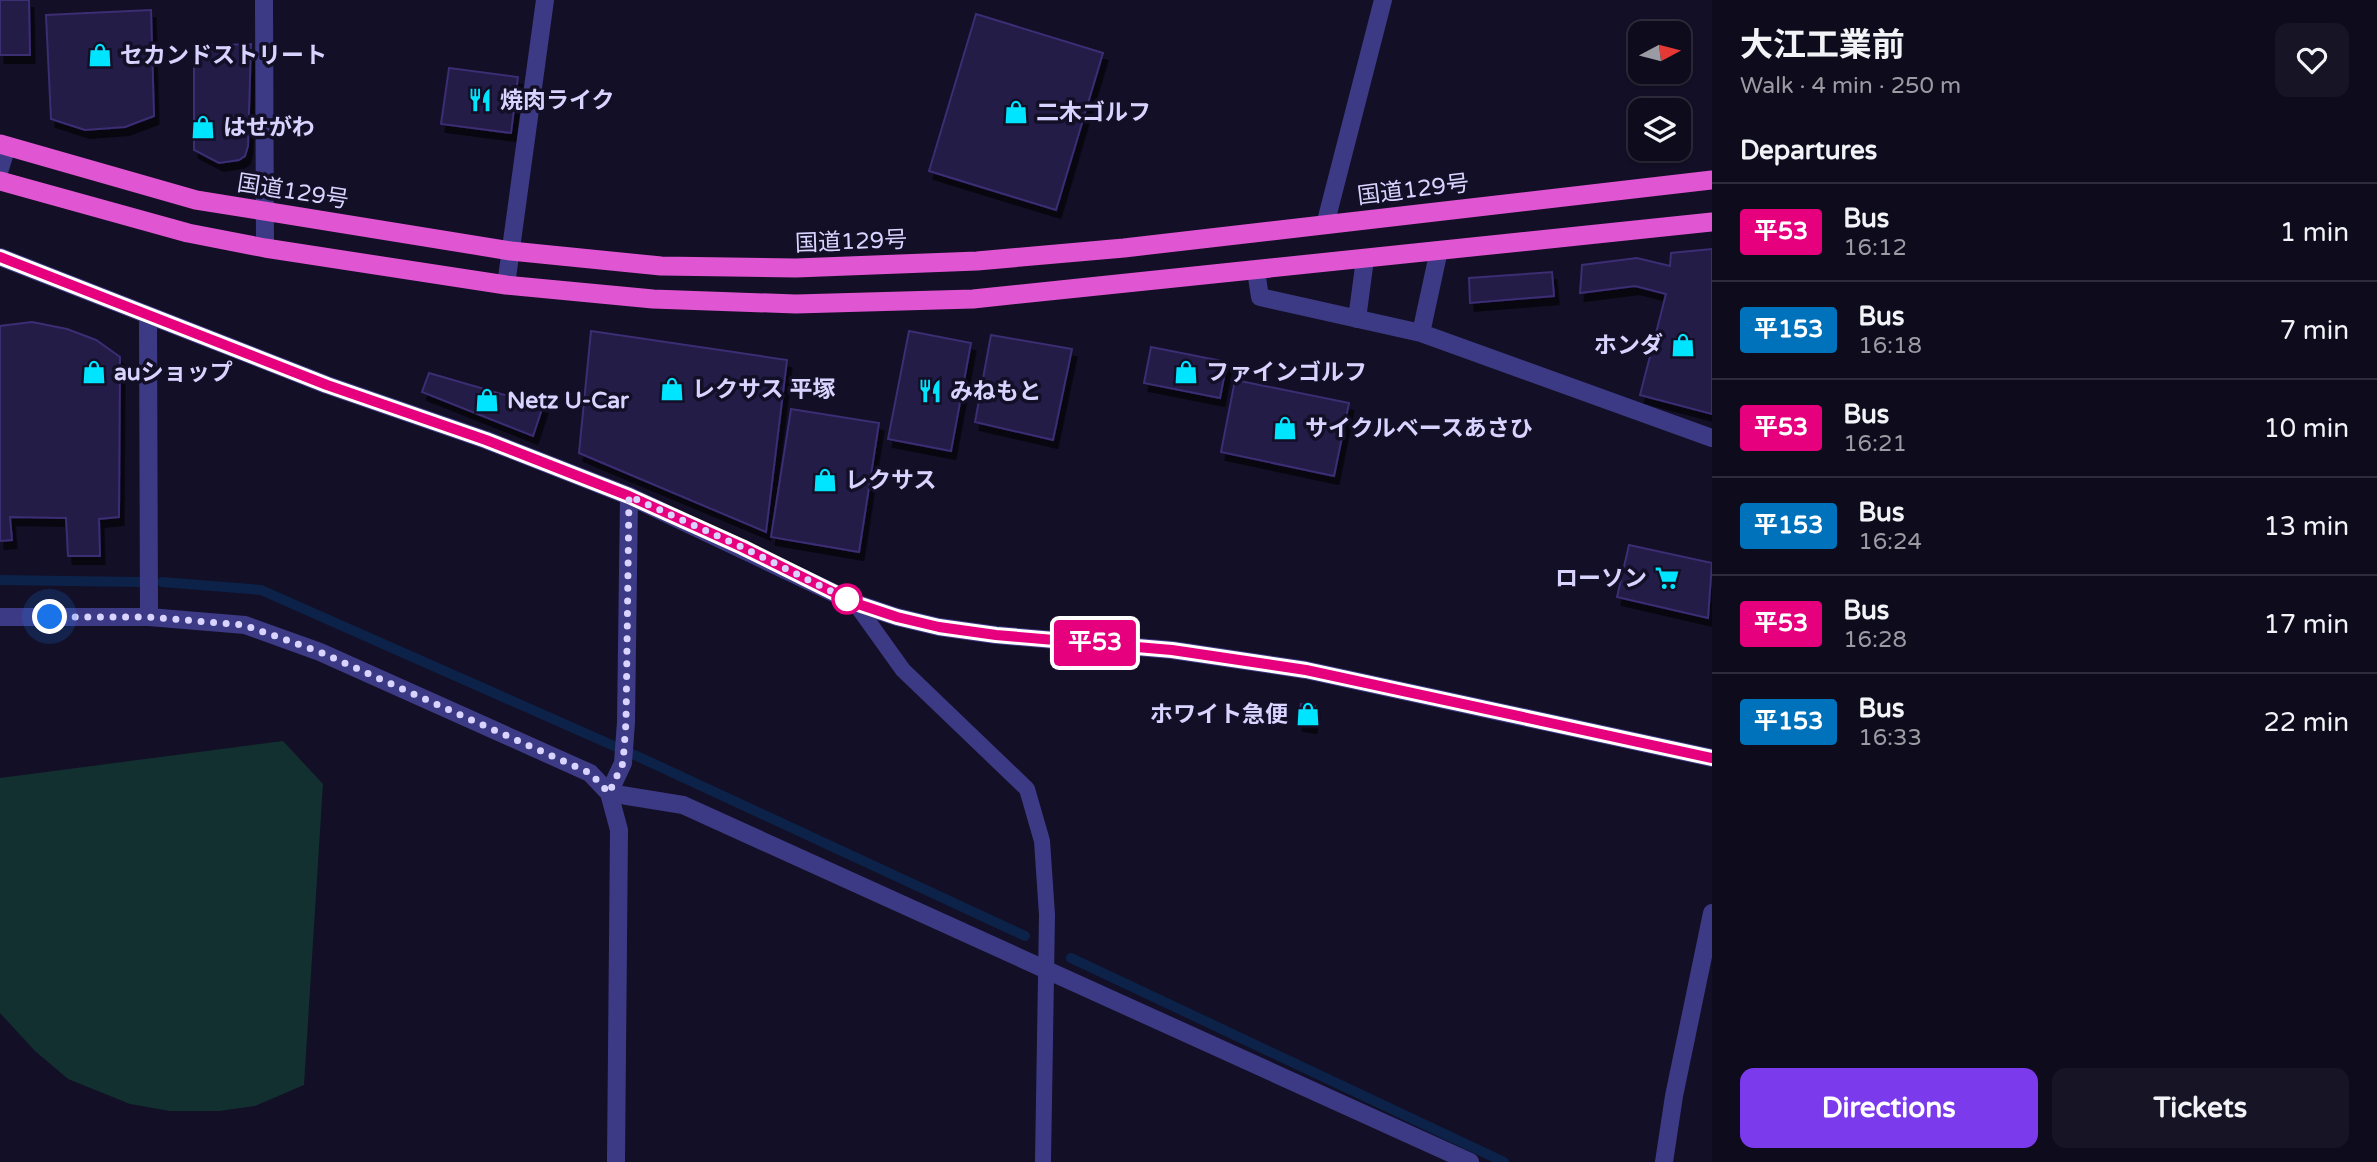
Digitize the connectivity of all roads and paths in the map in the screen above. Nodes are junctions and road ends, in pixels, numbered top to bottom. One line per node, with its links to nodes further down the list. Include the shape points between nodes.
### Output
1 (264, 0): 8 (street)
2 (545, 0): 13 (street)
3 (1383, 0): 10 (street)
4 (3, 145): 5 (street); 8 (highway, 国道129号, via 196,200)
5 (0, 169)
6 (1712, 180): 10 (highway, 国道129号)
7 (0, 181): 11 (highway, via 188,233)
8 (265, 212): 11 (street); 13 (highway, 国道129号)
9 (1712, 222): 12 (highway)
10 (1325, 225): 13 (highway, 国道129号, via 976,261 796,268 661,266)
11 (265, 248): 17 (highway)
12 (1439, 250): 15 (highway); 20 (street)
13 (511, 251): 17 (street)
14 (0, 257): 18 (street)
15 (1365, 258): 16 (highway); 19 (street)
16 (1256, 271): 17 (highway, via 973,299 796,303 653,299); 19 (street, via 1260,297)
17 (506, 285)
18 (148, 317): 22 (street); 25 (street)
19 (1357, 319): 20 (street)
20 (1420, 334): 21 (street)
21 (1712, 438)
22 (629, 496): 23 (street); 27 (street, via 626,722 623,763)
23 (855, 603): 26 (street, via 939,627 1172,650 1306,670); 29 (lane, via 903,670 1027,789 1042,841 1047,915)
24 (0, 617): 25 (street)
25 (149, 617): 27 (street, via 244,625 320,652 590,773)
26 (1712, 758)
27 (609, 793): 29 (street, via 683,805); 30 (street, via 619,830)
28 (1712, 913): 33 (street)
29 (1044, 967): 31 (lane); 32 (street)
30 (615, 1162)
31 (1043, 1162)
32 (1470, 1162)
33 (1664, 1162)

